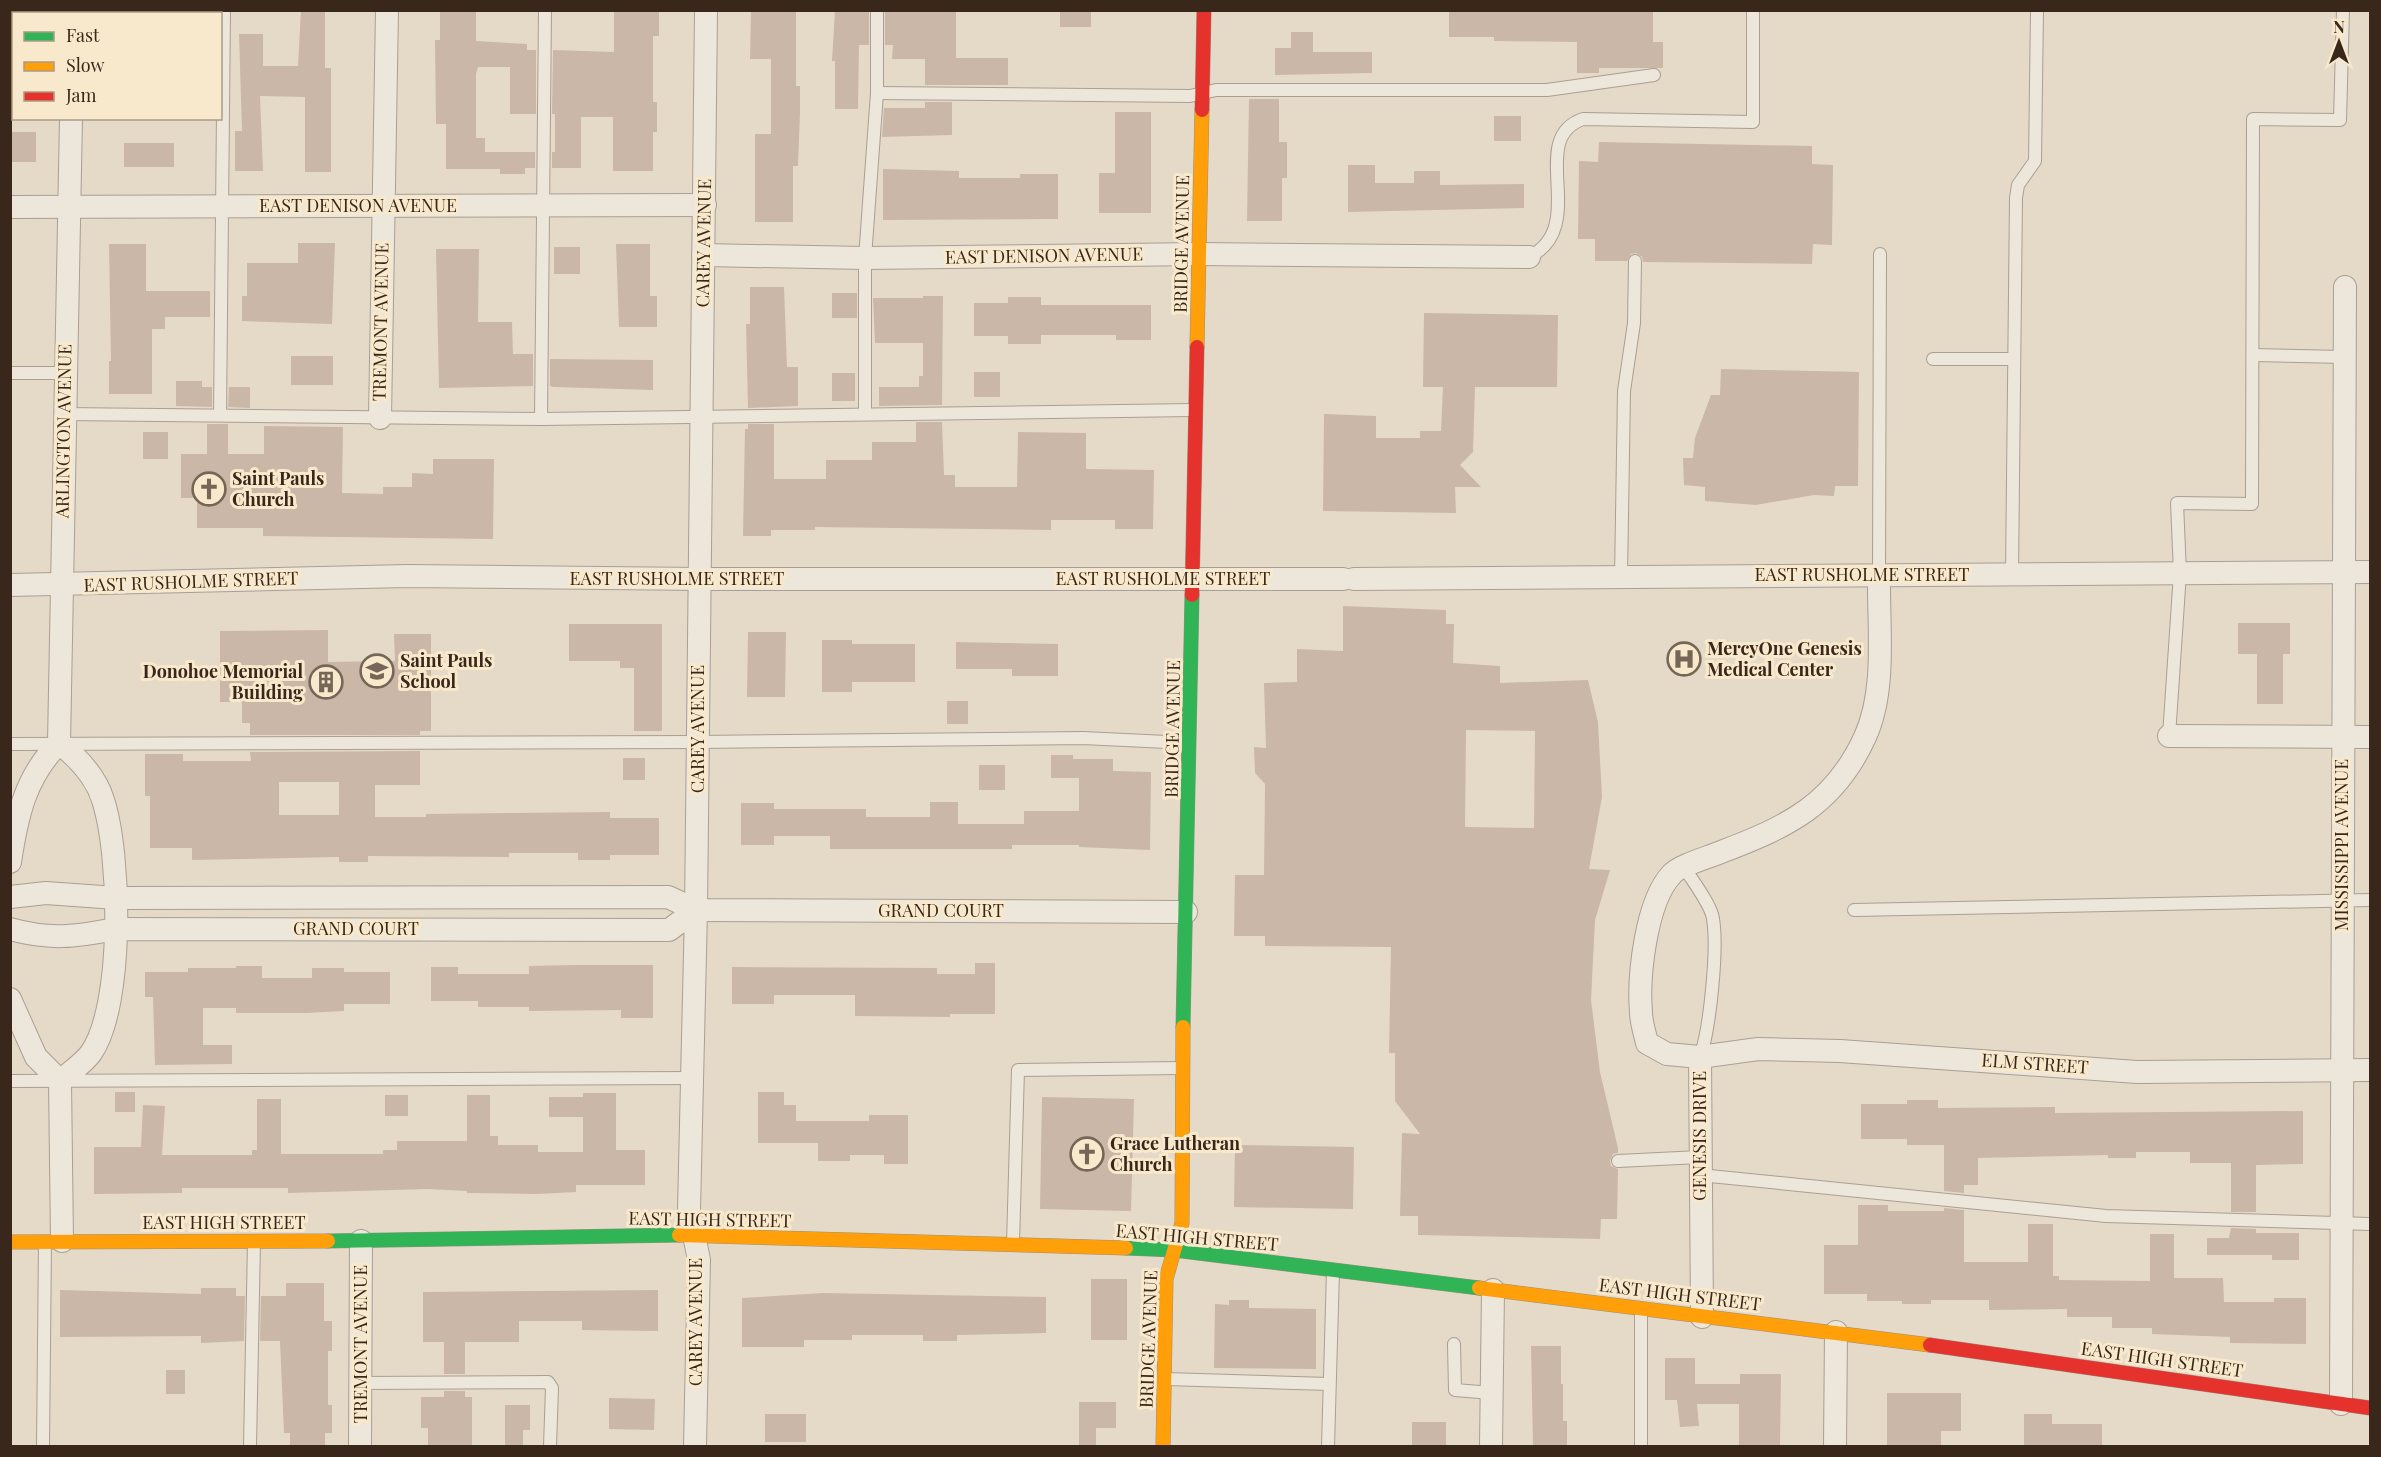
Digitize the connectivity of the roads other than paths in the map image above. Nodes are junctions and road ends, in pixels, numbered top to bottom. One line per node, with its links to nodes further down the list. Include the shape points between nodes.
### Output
1 (224, 10): 13 (lane)
2 (387, 10): 17 (street, TREMONT AVENUE)
3 (545, 10): 18 (lane)
4 (706, 10): 16 (street, CAREY AVENUE)
5 (877, 10): 12 (lane)
6 (1204, 10): 11 (street, BRIDGE AVENUE)
7 (1753, 10): 25 (lane, via 1753,122 1573,122 1563,131 1558,146 1557,226 1544,249)
8 (2037, 10): 32 (lane, via 2035,160 2018,185 2016,198)
9 (2343, 10): 29 (lane, via 2340,120 2253,119)
10 (1654, 75): 11 (lane, via 1547,90)
11 (1203, 92): 12 (lane, via 1190,96); 22 (street, BRIDGE AVENUE)
12 (877, 93): 26 (lane)
13 (222, 108)
14 (71, 120): 21 (street, ARLINGTON AVENUE)
15 (222, 120): 20 (lane)
16 (705, 205): 18 (street, EAST DENISON AVENUE); 24 (street, CAREY AVENUE)
17 (382, 206): 18 (street, EAST DENISON AVENUE); 20 (street, EAST DENISON AVENUE); 40 (street, TREMONT AVENUE)
18 (543, 206): 41 (lane)
19 (10, 207): 21 (street, EAST DENISON AVENUE)
20 (220, 207): 21 (street, EAST DENISON AVENUE); 38 (lane)
21 (69, 208): 34 (street, ARLINGTON AVENUE)
22 (1200, 254): 25 (street, EAST DENISON AVENUE); 26 (street, EAST DENISON AVENUE); 35 (street, BRIDGE AVENUE)
23 (1880, 254): 46 (lane)
24 (703, 255): 26 (street, EAST DENISON AVENUE); 39 (street, CAREY AVENUE)
25 (1529, 257)
26 (865, 258): 36 (lane)
27 (1635, 261): 47 (lane, via 1634,323 1624,390)
28 (2345, 287): 30 (street, MISSISSIPPI AVENUE)
29 (2253, 355): 30 (lane); 44 (lane, via 2252,504 2177,503)
30 (2344, 357): 42 (street, MISSISSIPPI AVENUE)
31 (1933, 358): 32 (lane)
32 (2014, 359): 45 (lane)
33 (10, 373): 34 (lane)
34 (64, 373): 37 (street, ARLINGTON AVENUE)
35 (1197, 410): 36 (lane); 49 (street, BRIDGE AVENUE)
36 (865, 413): 39 (lane)
37 (63, 414): 38 (lane); 51 (street, ARLINGTON AVENUE)
38 (220, 415): 40 (lane)
39 (703, 417): 41 (lane); 48 (street, CAREY AVENUE)
40 (380, 418): 41 (lane)
41 (541, 419)
42 (2342, 572): 43 (street, EAST RUSHOLME STREET); 44 (street, EAST RUSHOLME STREET); 53 (street, MISSISSIPPI AVENUE)
43 (2370, 572)
44 (2180, 573): 45 (street, EAST RUSHOLME STREET); 52 (lane)
45 (2012, 574): 46 (street, EAST RUSHOLME STREET)
46 (1879, 575): 47 (street, EAST RUSHOLME STREET); 60 (street, GENESIS DRIVE, via 1878,688 1866,735 1846,772 1814,807 1774,832)
47 (1621, 577): 49 (street, EAST RUSHOLME STREET)
48 (699, 579): 49 (street, EAST RUSHOLME STREET); 51 (street, EAST RUSHOLME STREET, via 407,576); 55 (street, CAREY AVENUE)
49 (1194, 580): 58 (street, BRIDGE AVENUE)
50 (10, 585): 51 (street, EAST RUSHOLME STREET)
51 (63, 585): 56 (street, ARLINGTON AVENUE)
52 (2169, 736): 53 (street)
53 (2342, 736): 54 (street); 63 (street, MISSISSIPPI AVENUE)
54 (2370, 736)
55 (698, 742): 56 (lane); 58 (lane, via 1083,738); 66 (street, CAREY AVENUE)
56 (59, 743): 57 (lane); 59 (street, via 33,774 15,826); 62 (street, via 78,758 103,799 112,844)
57 (10, 744)
58 (1190, 744): 67 (street, BRIDGE AVENUE)
59 (10, 862)
60 (1684, 867): 71 (lane, via 1713,918 1712,977); 71 (street, GENESIS DRIVE, via 1673,872 1654,900 1646,933 1641,1012 1647,1044 1667,1054)
61 (10, 897): 62 (street, GRAND COURT, via 63,893)
62 (116, 898): 66 (street, GRAND COURT, via 668,897); 69 (street)
63 (2342, 900): 64 (lane); 65 (lane); 74 (street, MISSISSIPPI AVENUE)
64 (2370, 900)
65 (1854, 909)
66 (696, 910): 67 (street, GRAND COURT); 69 (street, GRAND COURT, via 669,930); 75 (street, CAREY AVENUE)
67 (1186, 912): 72 (street, BRIDGE AVENUE)
68 (10, 928): 69 (street, GRAND COURT, via 66,938)
69 (115, 929): 77 (street, via 113,984 106,1016 91,1053)
70 (10, 999): 77 (street, via 36,1057)
71 (1700, 1057): 74 (street, ELM STREET, via 1758,1049 2138,1072); 79 (street, GENESIS DRIVE)
72 (1182, 1068): 87 (lane, via 1018,1070); 88 (street, BRIDGE AVENUE, via 1182,1223)
73 (2370, 1070): 74 (street, ELM STREET)
74 (2342, 1072): 80 (street, MISSISSIPPI AVENUE)
75 (693, 1078): 77 (lane); 82 (street, CAREY AVENUE, via 689,1210)
76 (10, 1081): 77 (lane)
77 (60, 1081): 84 (street)
78 (1618, 1161): 79 (lane)
79 (1700, 1166): 80 (lane, via 2106,1216); 92 (street, GENESIS DRIVE)
80 (2342, 1224): 81 (lane); 99 (street, MISSISSIPPI AVENUE)
81 (2370, 1224)
82 (693, 1235): 85 (street, EAST HIGH STREET); 87 (street, EAST HIGH STREET); 105 (street, CAREY AVENUE, via 699,1260)
83 (254, 1240): 84 (street, EAST HIGH STREET); 85 (street, EAST HIGH STREET); 102 (lane)
84 (53, 1241): 86 (street, EAST HIGH STREET); 101 (lane)
85 (361, 1241): 96 (street, TREMONT AVENUE)
86 (10, 1242)
87 (1013, 1244): 88 (street, EAST HIGH STREET)
88 (1174, 1250): 89 (street, EAST HIGH STREET); 95 (street, BRIDGE AVENUE, via 1166,1279)
89 (1333, 1270): 90 (street, EAST HIGH STREET); 97 (lane)
90 (1493, 1290): 91 (street, EAST HIGH STREET); 98 (street)
91 (1641, 1309): 92 (street, EAST HIGH STREET); 109 (lane)
92 (1702, 1317): 93 (street, EAST HIGH STREET)
93 (1836, 1332): 99 (street, EAST HIGH STREET); 110 (street)
94 (1454, 1344): 98 (lane, via 1455,1390)
95 (1165, 1379): 97 (lane); 106 (street, BRIDGE AVENUE)
96 (360, 1383): 103 (street, TREMONT AVENUE); 104 (lane, via 548,1382 552,1388)
97 (1329, 1383): 107 (lane)
98 (1492, 1393): 108 (street)
99 (2341, 1404): 100 (street, EAST HIGH STREET)
100 (2370, 1408)
101 (42, 1446)
102 (250, 1446)
103 (360, 1446)
104 (550, 1446)
105 (695, 1446)
106 (1163, 1446)
107 (1328, 1446)
108 (1491, 1446)
109 (1641, 1446)
110 (1835, 1446)

